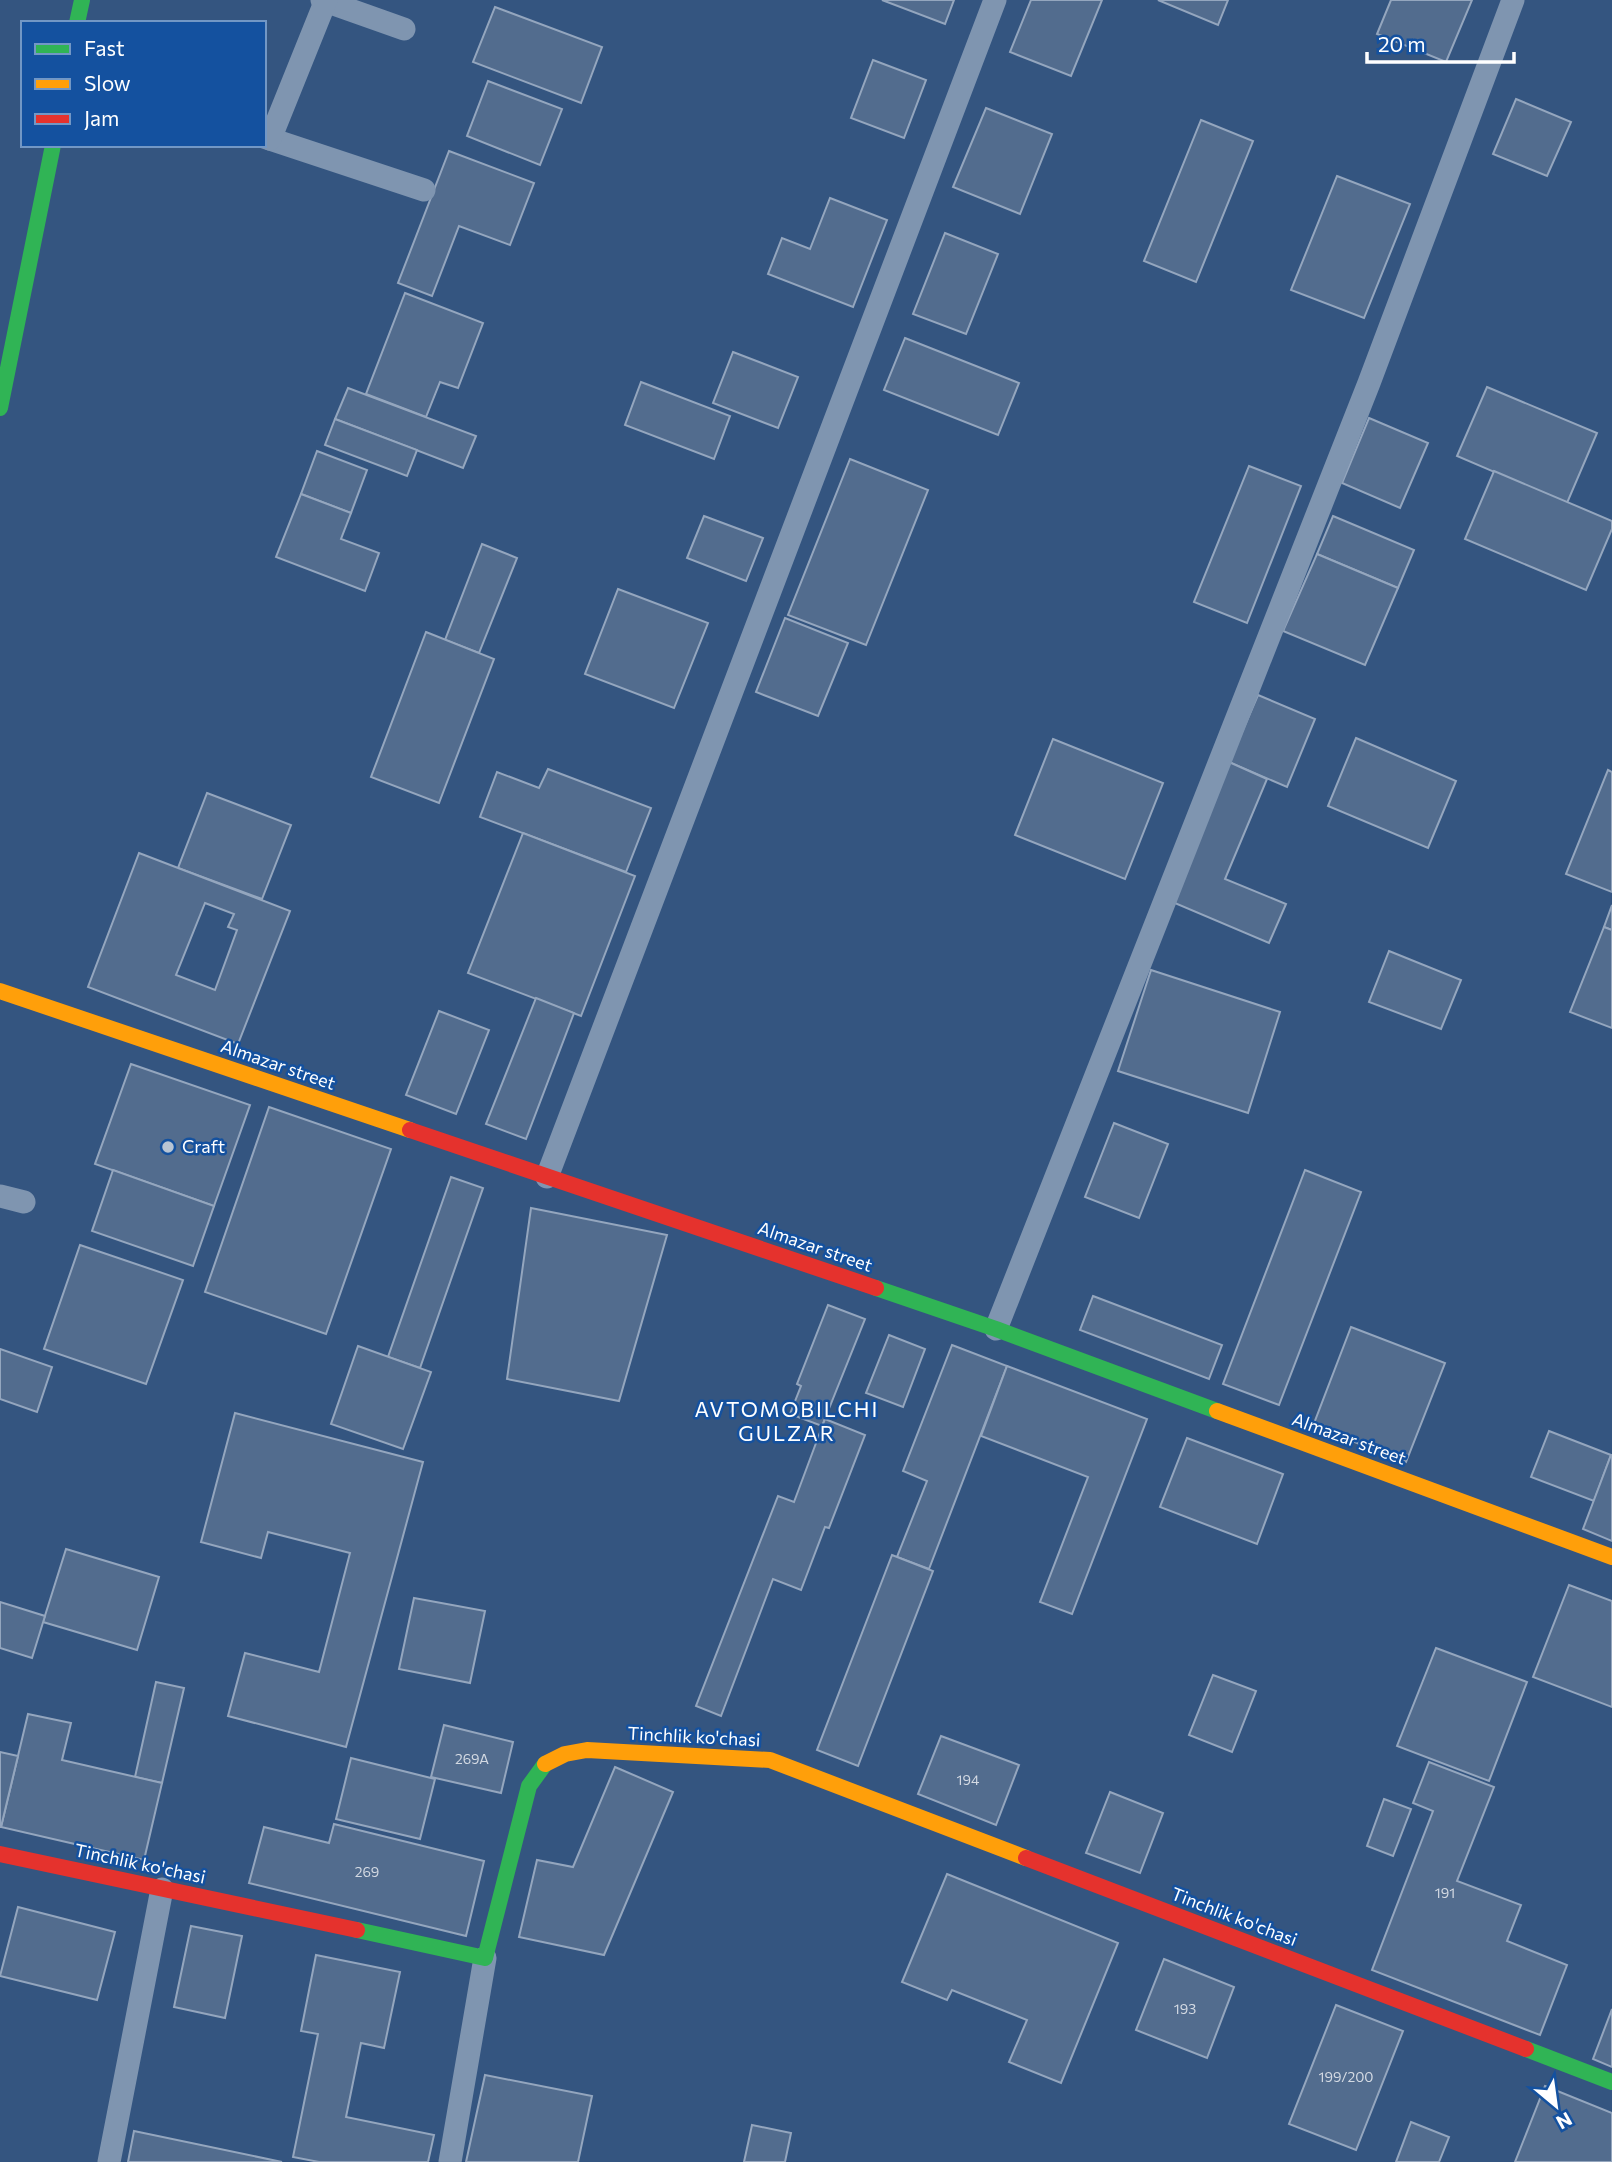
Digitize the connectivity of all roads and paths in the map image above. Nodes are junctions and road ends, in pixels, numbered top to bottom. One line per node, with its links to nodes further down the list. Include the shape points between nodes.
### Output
1 (82, 0): 5 (street)
2 (324, 0): 6 (lane); 7 (lane)
3 (995, 0): 12 (lane)
4 (1513, 0): 15 (lane, via 1369,383)
5 (77, 21)
6 (404, 29)
7 (267, 138): 9 (lane)
8 (52, 147): 10 (street)
9 (424, 190)
10 (0, 408)
11 (0, 991): 12 (street, Almazar street)
12 (547, 1177): 15 (street, Almazar street)
13 (0, 1196): 14 (lane)
14 (24, 1202)
15 (996, 1328): 16 (street, Almazar street)
16 (1612, 1557)
17 (0, 1854): 18 (street, Tinchlik ko'chasi)
18 (162, 1889): 19 (street, Tinchlik ko'chasi); 21 (lane)
19 (485, 1958): 20 (street, Tinchlik ko'chasi, via 529,1786 542,1765 587,1750 770,1760); 22 (lane)
20 (1612, 2082)
21 (109, 2162)
22 (450, 2162)

